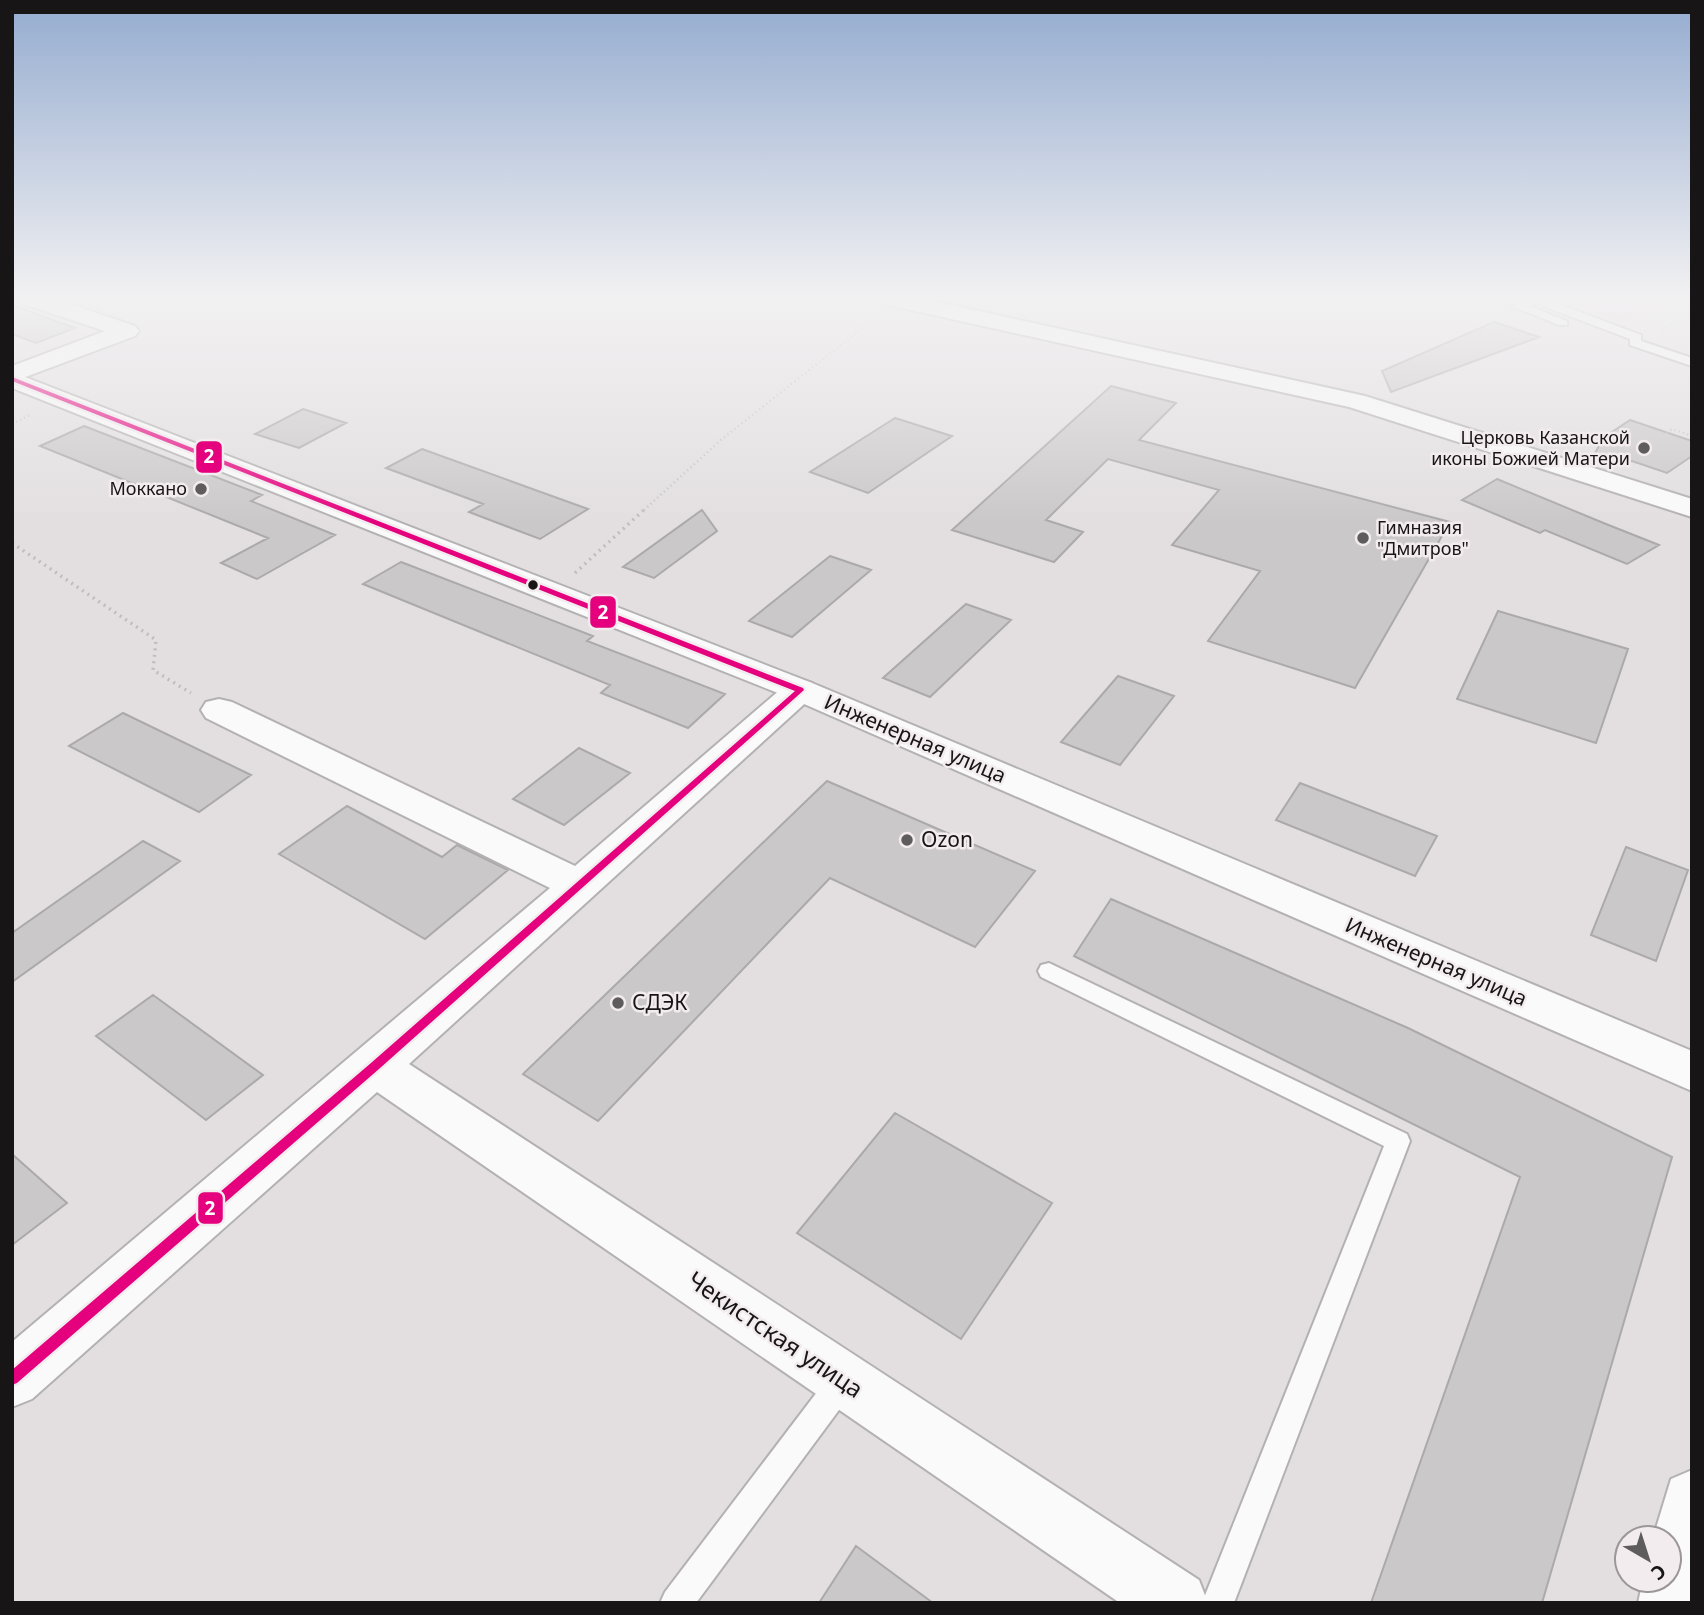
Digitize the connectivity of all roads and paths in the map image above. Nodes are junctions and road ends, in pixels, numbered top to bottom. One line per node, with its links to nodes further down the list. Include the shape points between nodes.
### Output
1 (802, 372): 8 (path, via 722,439)
2 (1225, 372): 6 (street, via 1356,401)
3 (12, 377): 8 (street, Инженерная улица)
4 (1667, 433): 5 (path, via 1672,429)
5 (1692, 436)
6 (1692, 508)
7 (12, 543): 10 (path, via 156,640 153,670)
8 (554, 593): 9 (street, Инженерная улица)
9 (800, 690): 11 (street); 14 (street, Инженерная улица)
10 (219, 710): 11 (street)
11 (579, 885): 13 (street)
12 (1049, 971): 20 (lane, via 1398,1141)
13 (375, 1066): 15 (street); 16 (street, Чекистская улица)
14 (1692, 1072)
15 (12, 1379)
16 (844, 1381): 18 (lane); 19 (street, Чекистская улица)
17 (1692, 1500): 21 (street)
18 (676, 1603)
19 (1176, 1603)
20 (1218, 1603)
21 (1670, 1603)

